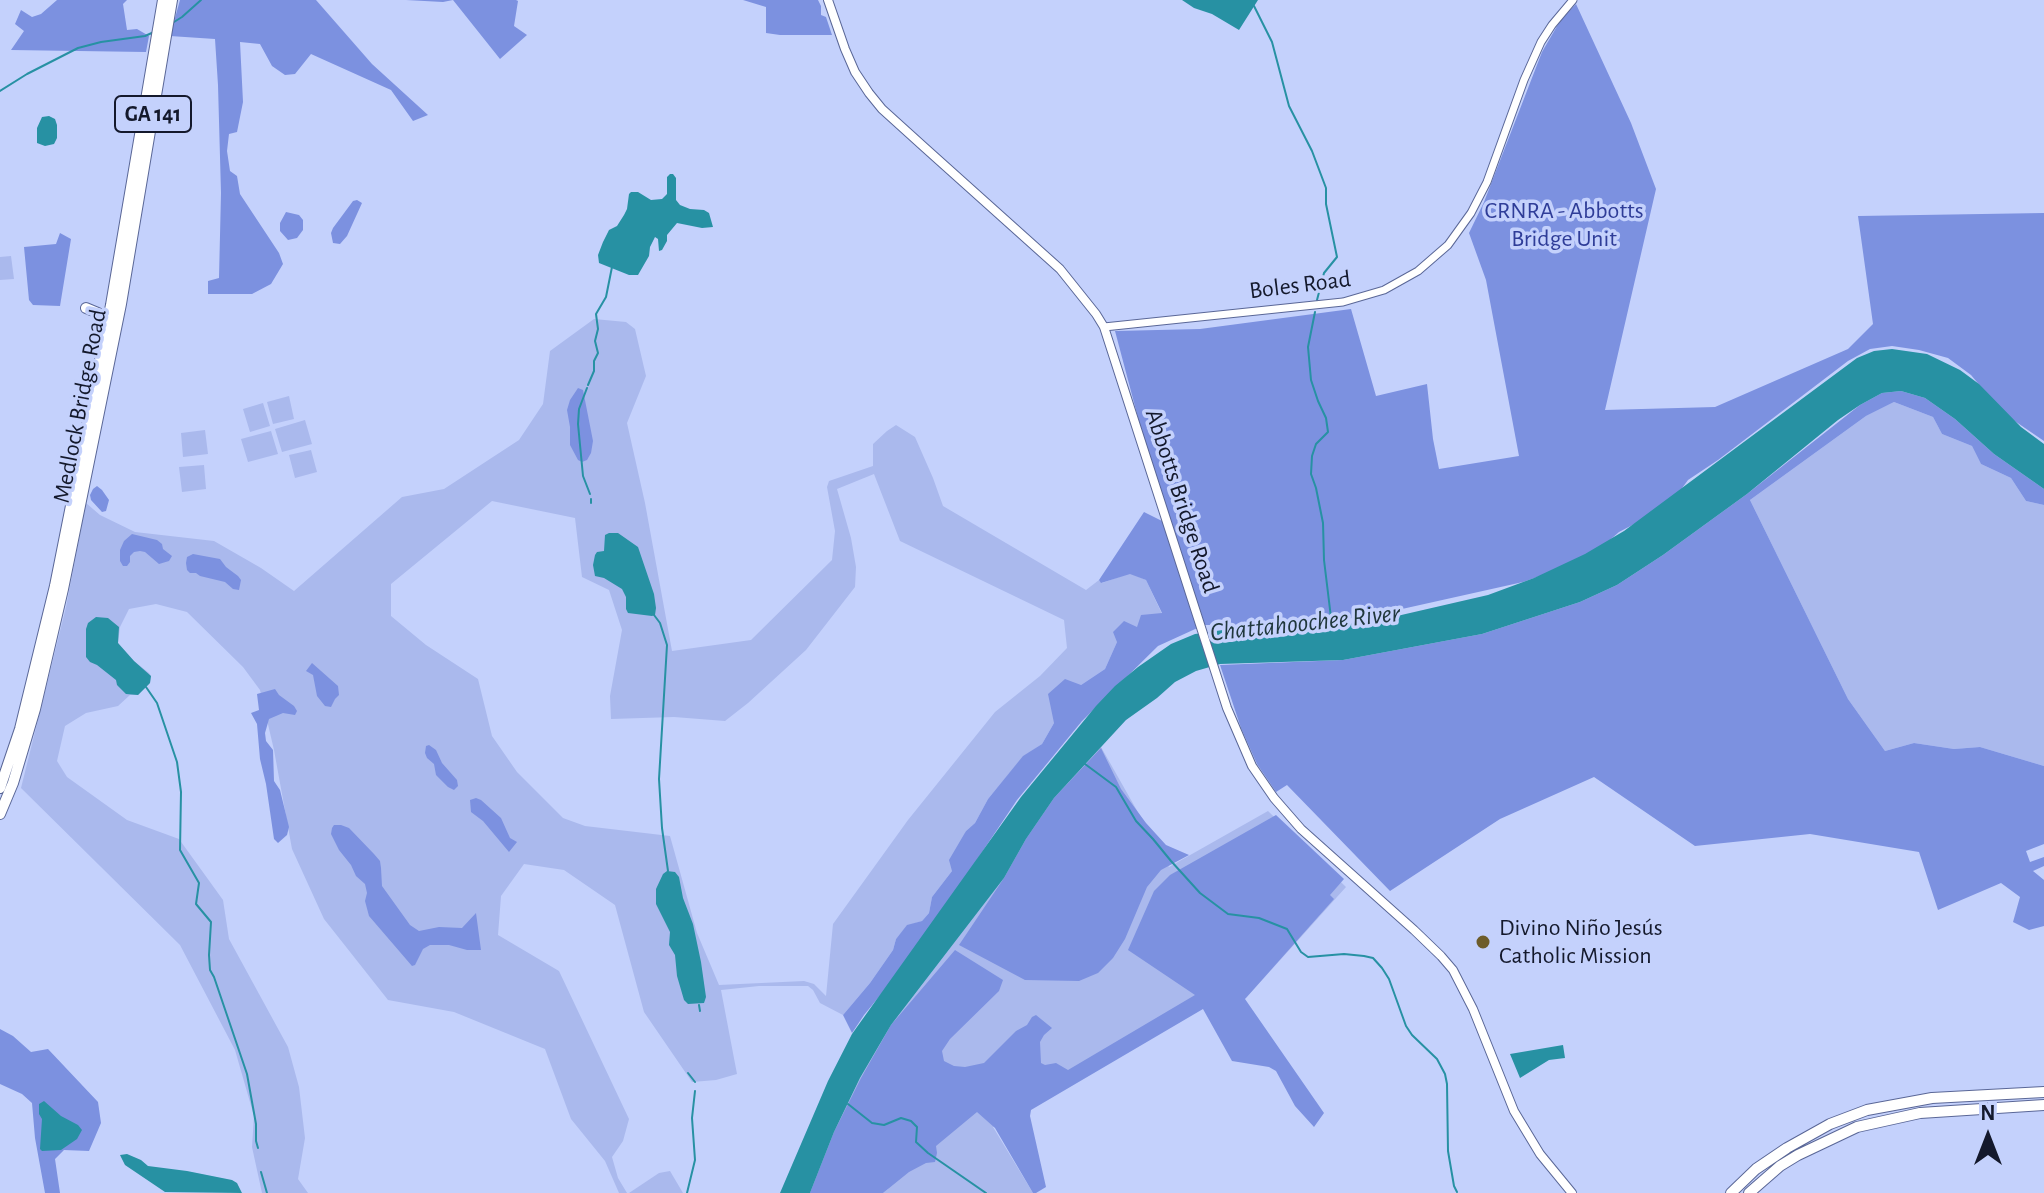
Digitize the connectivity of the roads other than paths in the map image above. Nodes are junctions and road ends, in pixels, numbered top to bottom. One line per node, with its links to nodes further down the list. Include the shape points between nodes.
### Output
1 (163, 0): 9 (highway, Medlock Bridge Road / GA 141)
2 (172, 0): 10 (highway, Medlock Bridge Road / GA 141, via 121,304)
3 (828, 0): 6 (main road, Abbotts Bridge Road, via 861,82)
4 (1573, 0): 8 (street, Boles Road, via 1541,42 1471,213 1448,245 1418,271 1384,290 1343,302)
5 (891, 106): 6 (main road)
6 (924, 147): 8 (main road, Abbotts Bridge Road, via 1060,269)
7 (86, 308): 9 (highway, via 98,313)
8 (1104, 327): 15 (main road, Abbotts Bridge Road, via 1227,708 1252,766 1301,829 1453,970 1514,1111)
9 (106, 329): 10 (highway, Medlock Bridge Road / GA 141)
10 (84, 468): 11 (highway, Medlock Bridge Road / GA 141, via 20,729); 12 (highway, Medlock Bridge Road / GA 141, via 49,655)
11 (0, 788)
12 (0, 814)
13 (2044, 1092): 16 (highway, via 1932,1098 1867,1110 1787,1148)
14 (2044, 1105): 17 (highway, via 1920,1113 1857,1127 1796,1156)
15 (1572, 1193)
16 (1731, 1193)
17 (1749, 1193)

